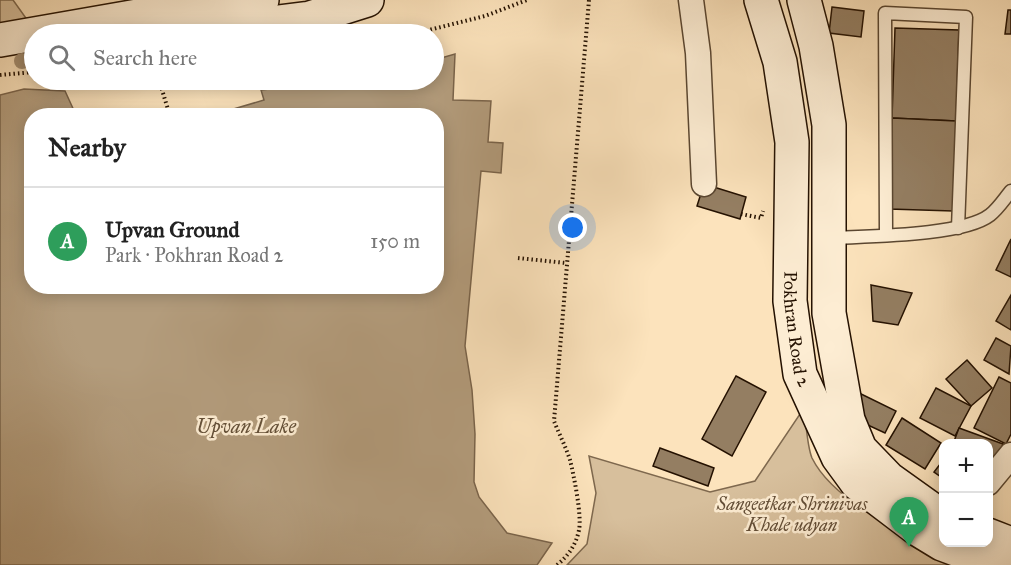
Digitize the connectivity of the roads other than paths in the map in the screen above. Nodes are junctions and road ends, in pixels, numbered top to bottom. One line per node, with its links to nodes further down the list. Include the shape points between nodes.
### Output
1 (262, 0): 6 (main road)
2 (367, 0): 7 (main road, via 310,18)
3 (691, 0): 12 (street, via 698,53)
4 (761, 0): 22 (main road, Pokhran Road 2, via 780,62 792,142 790,301 800,374 838,457 857,483 942,544)
5 (804, 0): 16 (main road, Pokhran Road 2, via 829,125)
6 (151, 24)
7 (263, 24)
8 (24, 37): 9 (main road)
9 (0, 40)
10 (24, 55): 11 (main road)
11 (0, 58)
12 (704, 184)
13 (1011, 190): 14 (lane, via 990,215)
14 (958, 228): 15 (lane); 15 (lane, via 966,17 885,13)
15 (886, 234): 16 (lane)
16 (830, 238): 19 (main road, Pokhran Road 2, via 829,313 848,420 860,448 889,479)
17 (1011, 455): 18 (street)
18 (993, 477)
19 (939, 511)
20 (993, 537): 21 (main road)
21 (1011, 544)
22 (998, 565)

